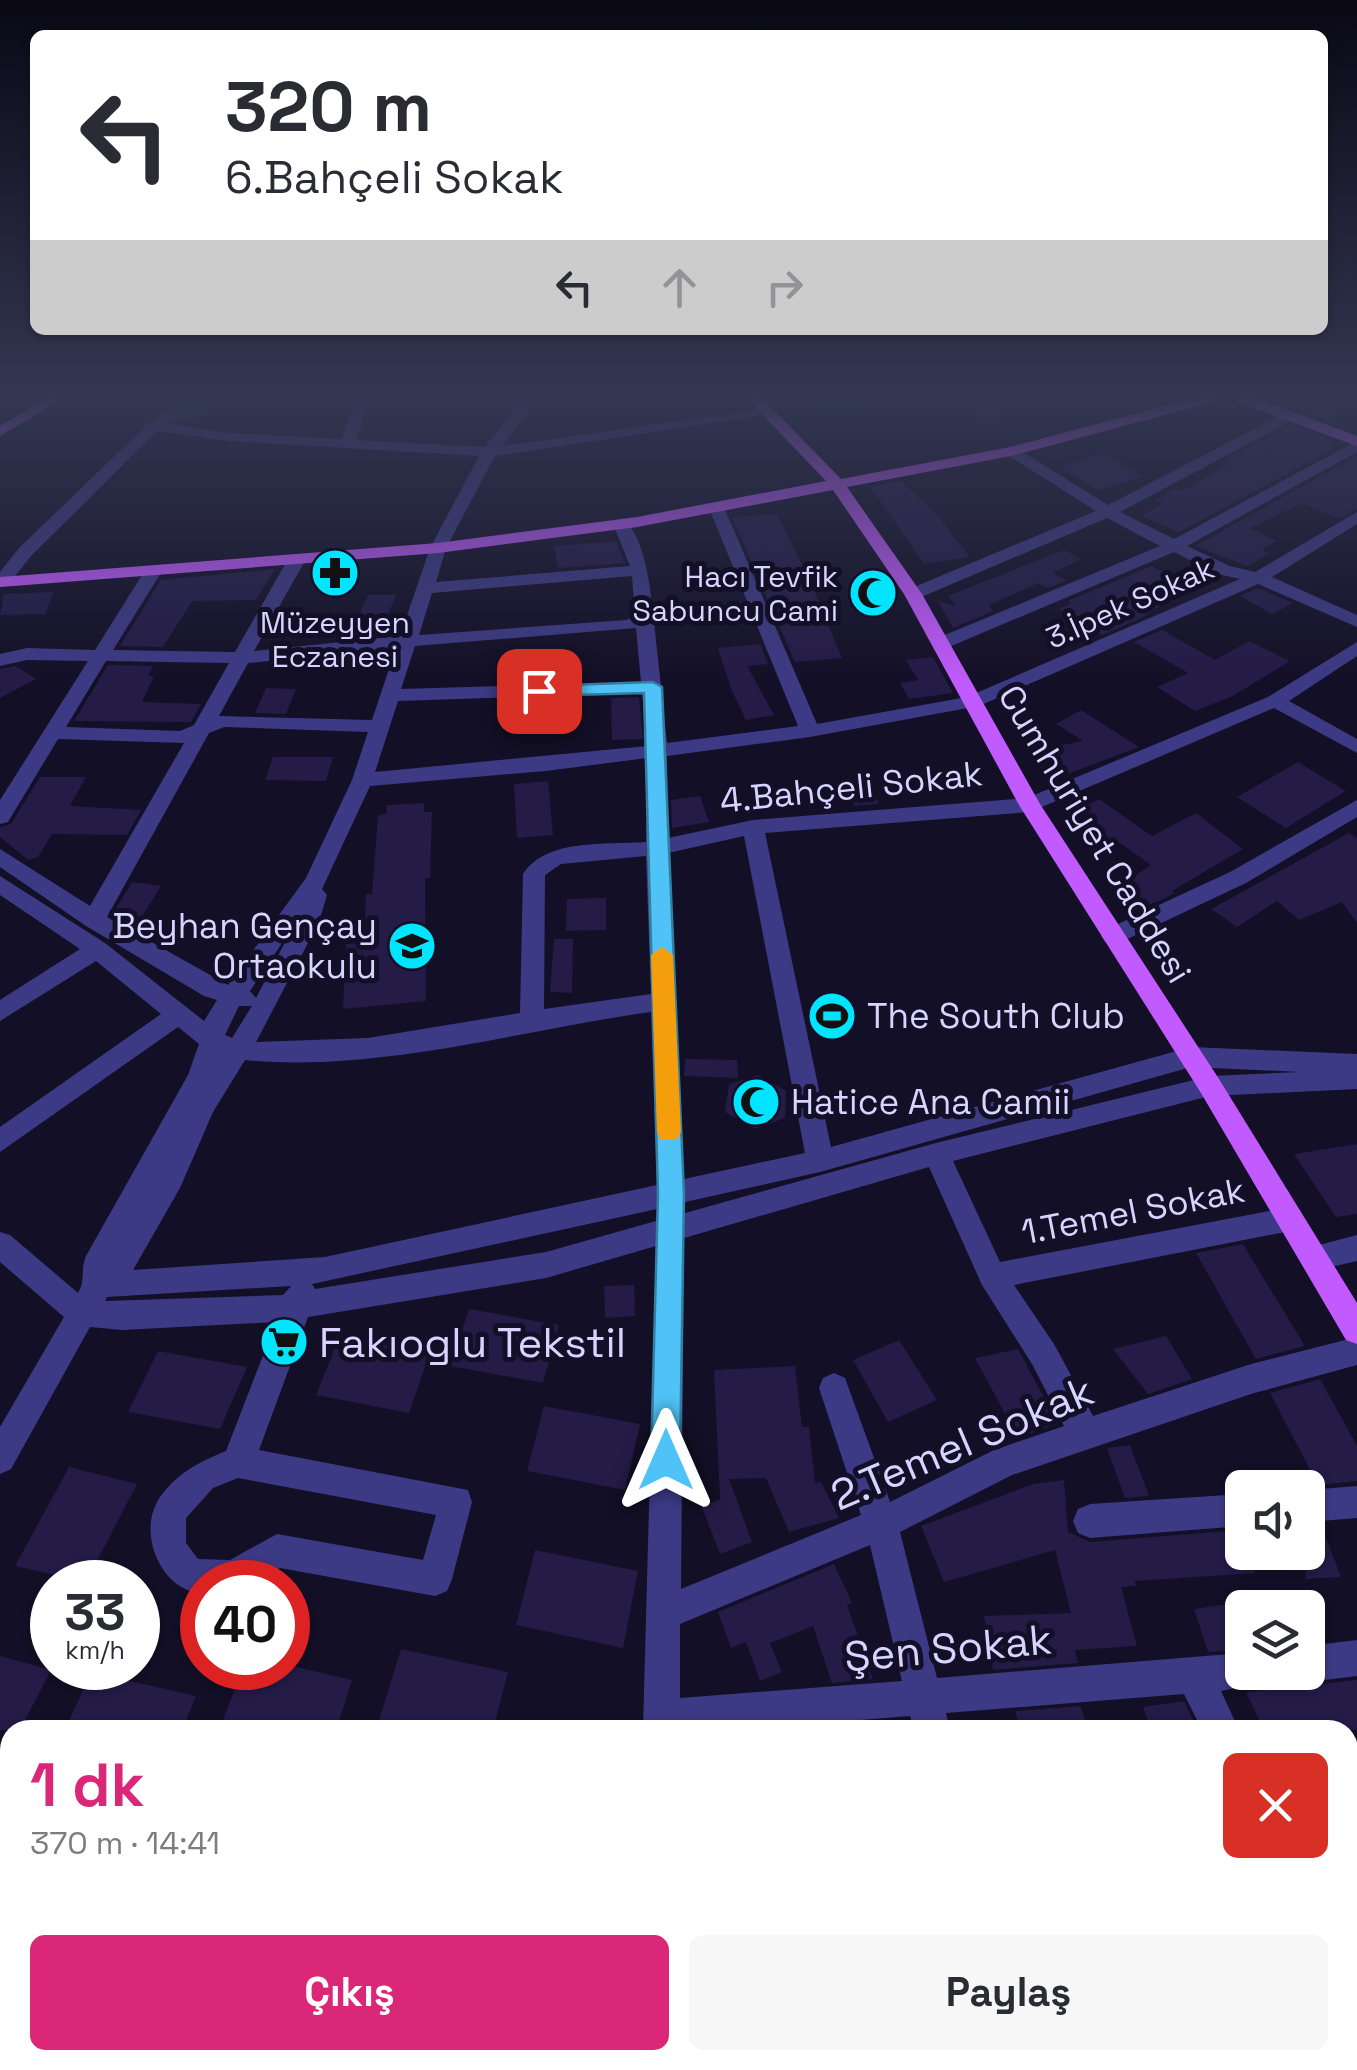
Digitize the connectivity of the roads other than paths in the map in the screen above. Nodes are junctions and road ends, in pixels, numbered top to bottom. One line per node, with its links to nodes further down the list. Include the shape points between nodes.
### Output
1 (89, 490): 18 (street)
2 (469, 490): 13 (street)
3 (810, 490): 8 (main road)
4 (842, 490): 20 (main road, Cumhuriyet Caddesi)
5 (1072, 490): 9 (street)
6 (1150, 490): 9 (street)
7 (1275, 490): 12 (street)
8 (718, 508): 11 (main road); 21 (street)
9 (1108, 512): 12 (street); 20 (street)
10 (1357, 517): 17 (street, 3.İpek Sokak)
11 (621, 524): 13 (main road); 15 (street)
12 (1174, 546): 17 (street, via 1224,570); 25 (street)
13 (438, 548): 14 (main road); 19 (street)
14 (297, 559): 16 (main road); 28 (street)
15 (640, 570): 19 (street); 22 (street)
16 (152, 571): 18 (main road); 27 (street)
17 (1259, 577): 23 (street); 33 (street, 3.İpek Sokak)
18 (1, 582)
19 (425, 588): 24 (street)
20 (913, 594): 25 (main road, Cumhuriyet Caddesi)
21 (760, 605): 22 (street); 36 (street)
22 (646, 618): 24 (street, via 629,626); 30 (street)
23 (1357, 622)
24 (408, 641): 28 (street); 31 (street)
25 (942, 643): 33 (main road, Cumhuriyet Caddesi)
26 (1357, 648): 32 (street, 4.Bahçeli Sokak)
27 (98, 655): 28 (street); 29 (street); 37 (street)
28 (242, 658): 35 (street)
29 (0, 660)
30 (653, 687): 31 (street); 39 (street)
31 (390, 695): 34 (street)
32 (1276, 701): 38 (street); 41 (street, 4.Bahçeli Sokak)
33 (972, 702): 36 (street, 3.İpek Sokak); 41 (main road, Cumhuriyet Caddesi)
34 (380, 726): 35 (street, via 222,721); 40 (street)
35 (203, 728): 37 (street, via 182,737); 49 (street)
36 (810, 731): 39 (street, 3.İpek Sokak)
37 (54, 733): 43 (street)
38 (1357, 747)
39 (657, 750): 40 (street, 3.İpek Sokak); 45 (street)
40 (362, 780): 47 (street)
41 (1030, 805): 44 (street, 4.Bahçeli Sokak); 50 (main road, Cumhuriyet Caddesi)
42 (1357, 808): 50 (street)
43 (0, 817)
44 (753, 827): 45 (street, 4.Bahçeli Sokak); 66 (street)
45 (657, 848): 53 (street); 57 (street, 4.Bahçeli Sokak, via 558,857 534,874)
46 (0, 856): 49 (street)
47 (315, 882): 52 (street); 54 (street, via 307,922)
48 (6, 897): 51 (street)
49 (94, 920): 52 (street)
50 (1113, 936): 60 (main road, Cumhuriyet Caddesi)
51 (97, 949): 55 (street); 56 (street)
52 (233, 997): 54 (street); 58 (street)
53 (664, 1001): 57 (street); 67 (street)
54 (262, 1011): 59 (street)
55 (0, 1012)
56 (177, 1015): 58 (street); 64 (street)
57 (532, 1020): 59 (street, via 374,1047)
58 (210, 1040): 59 (street); 75 (street, via 200,1077 96,1265)
59 (240, 1049): 75 (street, via 202,1108 130,1256)
60 (1192, 1056): 61 (street); 63 (main road, Cumhuriyet Caddesi); 66 (street)
61 (1357, 1064)
62 (1357, 1080): 63 (street)
63 (1210, 1086): 65 (street); 68 (main road, Cumhuriyet Caddesi)
64 (0, 1141)
65 (936, 1154): 69 (street); 74 (street)
66 (820, 1161): 67 (street)
67 (671, 1194): 69 (street); 73 (street)
68 (1290, 1219): 72 (main road, Cumhuriyet Caddesi); 74 (street, 1.Temel Sokak)
69 (668, 1229): 76 (street, via 546,1266); 89 (street)
70 (0, 1244): 77 (street)
71 (1357, 1248): 72 (street)
72 (1314, 1258): 78 (main road, Cumhuriyet Caddesi)
73 (311, 1271): 75 (street); 76 (street)
74 (992, 1276): 81 (street, 1.Temel Sokak)
75 (99, 1284): 77 (street)
76 (298, 1306): 77 (street, via 122,1316); 83 (street)
77 (82, 1312): 82 (street)
78 (1357, 1330)
79 (1357, 1351): 81 (street, 2.Temel Sokak)
80 (834, 1388): 88 (street)
81 (1084, 1432): 88 (street, 2.Temel Sokak, via 1006,1460)
82 (0, 1458)
83 (238, 1462): 83 (street, via 202,1477 170,1512 169,1548 189,1576 233,1576 277,1551 434,1580 456,1502)
84 (1357, 1502): 85 (street)
85 (1325, 1505)
86 (1225, 1511): 87 (street)
87 (1090, 1520)
88 (880, 1524): 89 (street, 2.Temel Sokak); 94 (street)
89 (664, 1613): 95 (street)
90 (1357, 1658): 91 (street)
91 (1325, 1662)
92 (1225, 1674): 93 (street, Şen Sokak)
93 (1195, 1677): 94 (street, Şen Sokak); 97 (street)
94 (928, 1713): 96 (street, Şen Sokak)
95 (661, 1720)
96 (758, 1720)
97 (1216, 1720)

